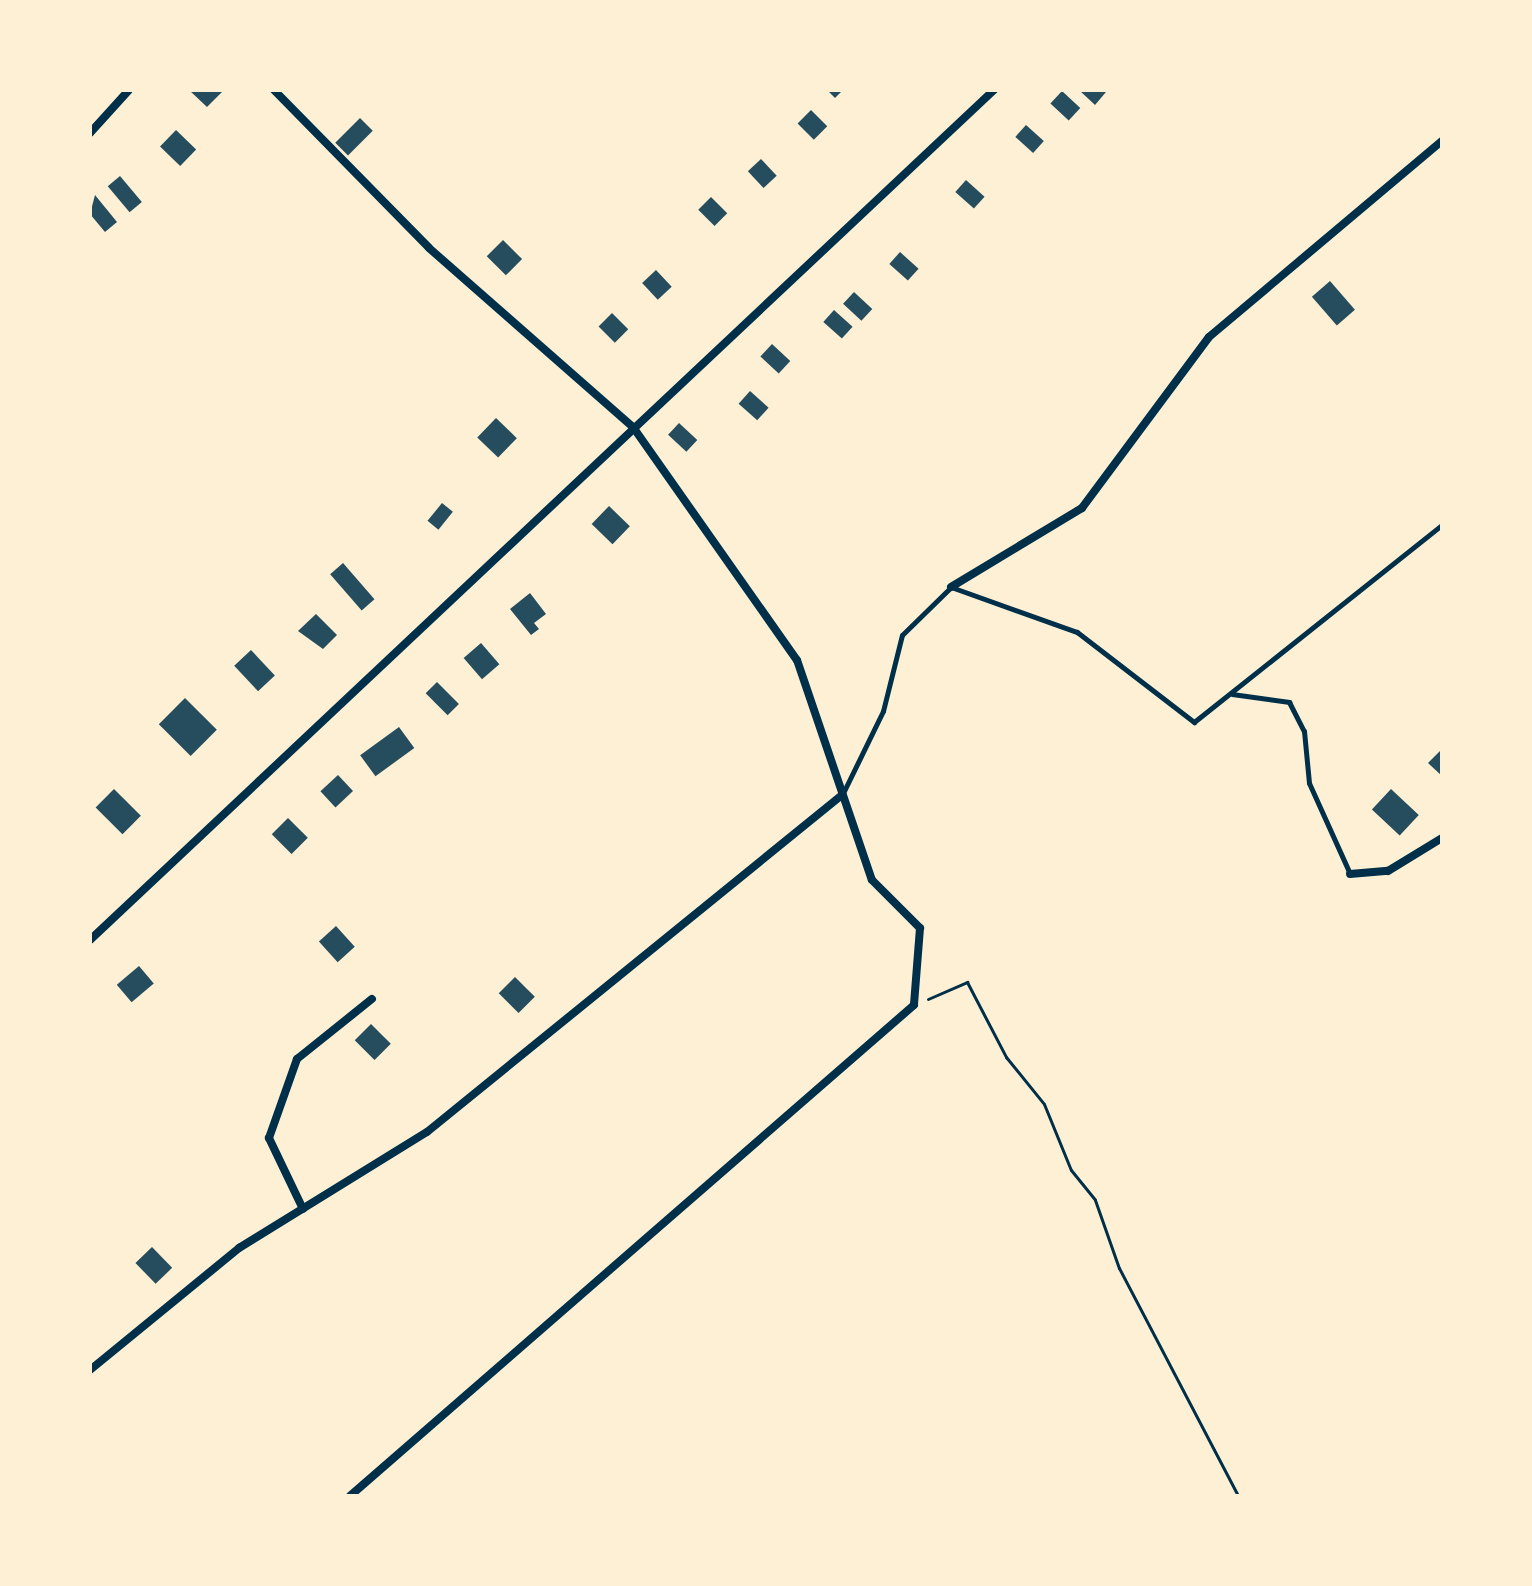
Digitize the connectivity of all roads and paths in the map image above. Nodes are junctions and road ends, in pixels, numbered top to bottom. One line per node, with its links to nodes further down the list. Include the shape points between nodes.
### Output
1 (129, 90): 4 (street)
2 (274, 90): 6 (street, via 429,248)
3 (994, 90): 6 (street)
4 (90, 133)
5 (1442, 141): 8 (street, via 1209,337 1082,508)
6 (633, 427): 10 (street, via 797,660); 13 (street)
7 (1442, 525): 9 (lane)
8 (951, 587): 9 (lane, via 1077,632 1194,722); 10 (lane, via 902,635 883,711)
9 (1231, 694): 12 (lane, via 1289,702 1304,731 1309,783)
10 (842, 795): 15 (street, via 872,880 920,928); 16 (street, via 427,1132)
11 (1442, 838): 12 (street, via 1388,871)
12 (1350, 874)
13 (90, 940)
14 (372, 999): 16 (street, via 297,1059 269,1138)
15 (914, 1005): 18 (street); 19 (path, via 967,982 1006,1057 1044,1104 1071,1170 1095,1200 1119,1268)
16 (303, 1209): 17 (street, via 239,1248)
17 (90, 1370)
18 (350, 1496)
19 (1238, 1496)

